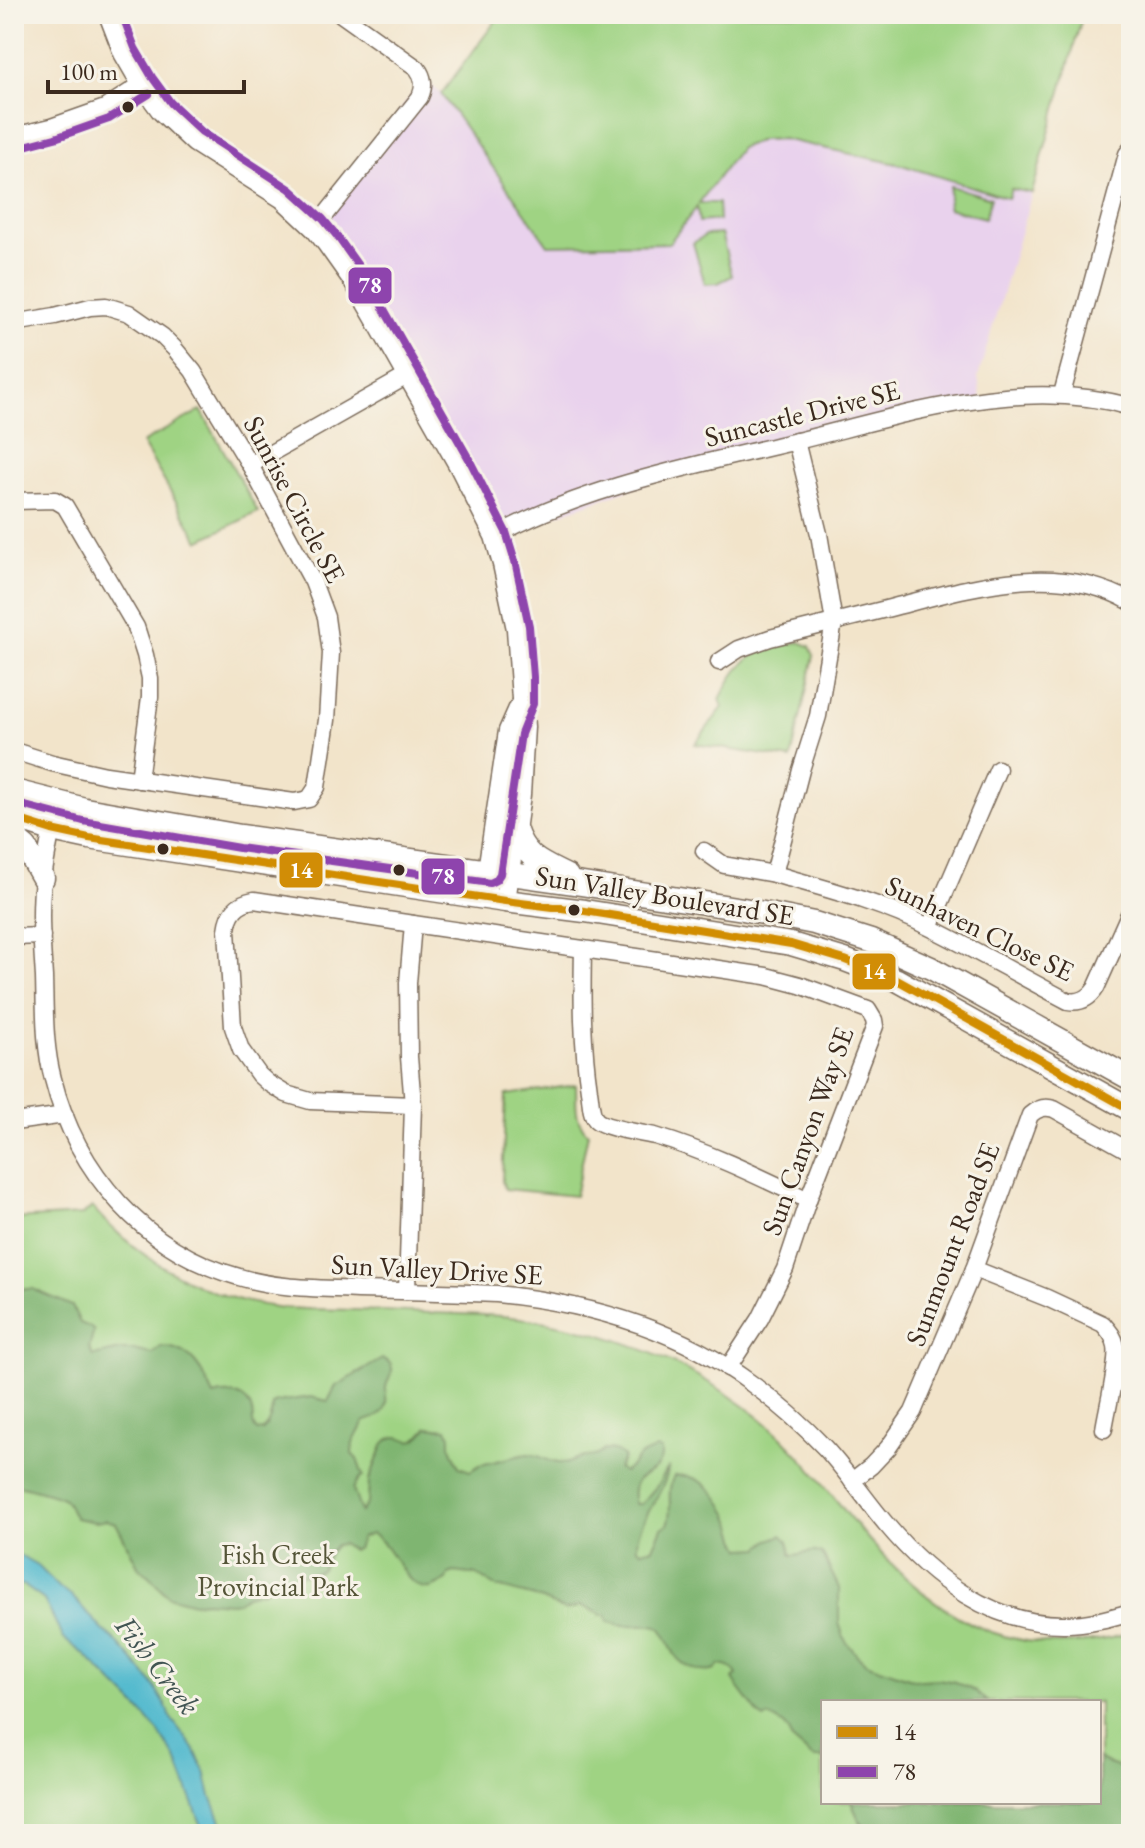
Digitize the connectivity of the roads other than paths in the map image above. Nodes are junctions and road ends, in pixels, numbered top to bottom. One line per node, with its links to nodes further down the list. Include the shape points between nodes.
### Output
1 (109, 14): 3 (street)
2 (341, 14): 6 (street, via 417,68 424,85 420,97)
3 (142, 84): 4 (street, via 105,108); 6 (street, via 195,142 283,198)
4 (14, 136)
5 (1131, 149): 9 (street)
6 (315, 228): 8 (street, via 354,281)
7 (14, 323): 12 (street, Sunrise Circle SE, via 90,307 129,313 162,336 193,371)
8 (407, 376): 12 (street); 14 (street)
9 (1062, 394): 10 (street, Suncastle Drive SE); 11 (street, Suncastle Drive SE, via 954,404)
10 (1131, 407)
11 (796, 441): 14 (street, Suncastle Drive SE, via 607,490); 16 (street)
12 (250, 465): 21 (street, Sunrise Circle SE, via 313,582 326,617 331,670 317,787 309,799 294,802)
13 (14, 501): 21 (street, via 48,499 65,506 136,627 150,678)
14 (495, 536): 18 (street, via 517,629)
15 (1131, 602): 16 (street, via 1092,586 1020,580 982,584)
16 (834, 622): 17 (street, via 770,638); 30 (street, via 818,716)
17 (719, 662)
18 (521, 704): 25 (street, via 524,727); 29 (street, via 509,731)
19 (14, 751): 21 (street, Sunrise Circle SE)
20 (998, 769): 36 (street)
21 (139, 780)
22 (14, 791): 23 (main road, Sun Valley Boulevard SE)
23 (57, 803): 26 (street, Sun Valley Drive SE); 29 (main road, Sun Valley Boulevard SE, via 241,836)
24 (14, 818): 26 (main road, Sun Valley Boulevard SE)
25 (515, 828): 29 (street); 32 (main road, via 526,853)
26 (52, 830): 31 (street, Sun Valley Drive SE); 33 (main road, Sun Valley Boulevard SE)
27 (14, 838): 31 (main road)
28 (704, 851): 30 (street, Sunhaven Close SE, via 724,865)
29 (498, 872): 32 (main road, Sun Valley Boulevard SE); 33 (street)
30 (774, 874): 36 (street, Sunhaven Close SE)
31 (43, 878): 37 (street, Sun Valley Drive SE)
32 (582, 884): 40 (main road, Sun Valley Boulevard SE, via 769,913 843,931 931,968)
33 (495, 899): 42 (main road, Sun Valley Boulevard SE, via 820,952 897,980)
34 (1131, 910): 36 (street, Sunhaven Close SE, via 1096,988 1079,1001 1068,1001)
35 (413, 924): 39 (street, Sun Canyon Way SE); 41 (street, via 408,1005); 41 (street, Sun Canyon Way SE, via 254,900 236,907 227,930 233,1027 259,1075 286,1094 310,1101)
36 (930, 927)
37 (42, 936): 38 (street); 43 (street, Sun Valley Drive SE, via 47,1045)
38 (14, 937)
39 (583, 949): 46 (street, via 582,1036 592,1112 598,1121 731,1163); 46 (street, Sun Canyon Way SE, via 766,976 868,1010 874,1031)
40 (1131, 1079)
41 (413, 1105): 48 (street)
42 (1131, 1110)
43 (65, 1115): 44 (street); 48 (street, Sun Valley Drive SE, via 81,1151 116,1200 146,1229 190,1258 275,1286)
44 (14, 1122)
45 (1131, 1152): 47 (street, Sunmount Road SE, via 1054,1109 1034,1111)
46 (808, 1200): 49 (street, Sun Canyon Way SE, via 785,1269)
47 (974, 1269): 50 (street, via 1110,1331 1117,1355); 51 (street, Sunmount Road SE, via 913,1412 888,1448)
48 (407, 1291): 49 (street, Sun Valley Drive SE, via 511,1295 581,1307 659,1332)
49 (728, 1368): 51 (street, Sun Valley Drive SE, via 806,1429)
50 (1104, 1429)
51 (852, 1481): 52 (street, Sun Valley Drive SE, via 908,1547 951,1585 989,1608 1050,1623)
52 (1131, 1612)

